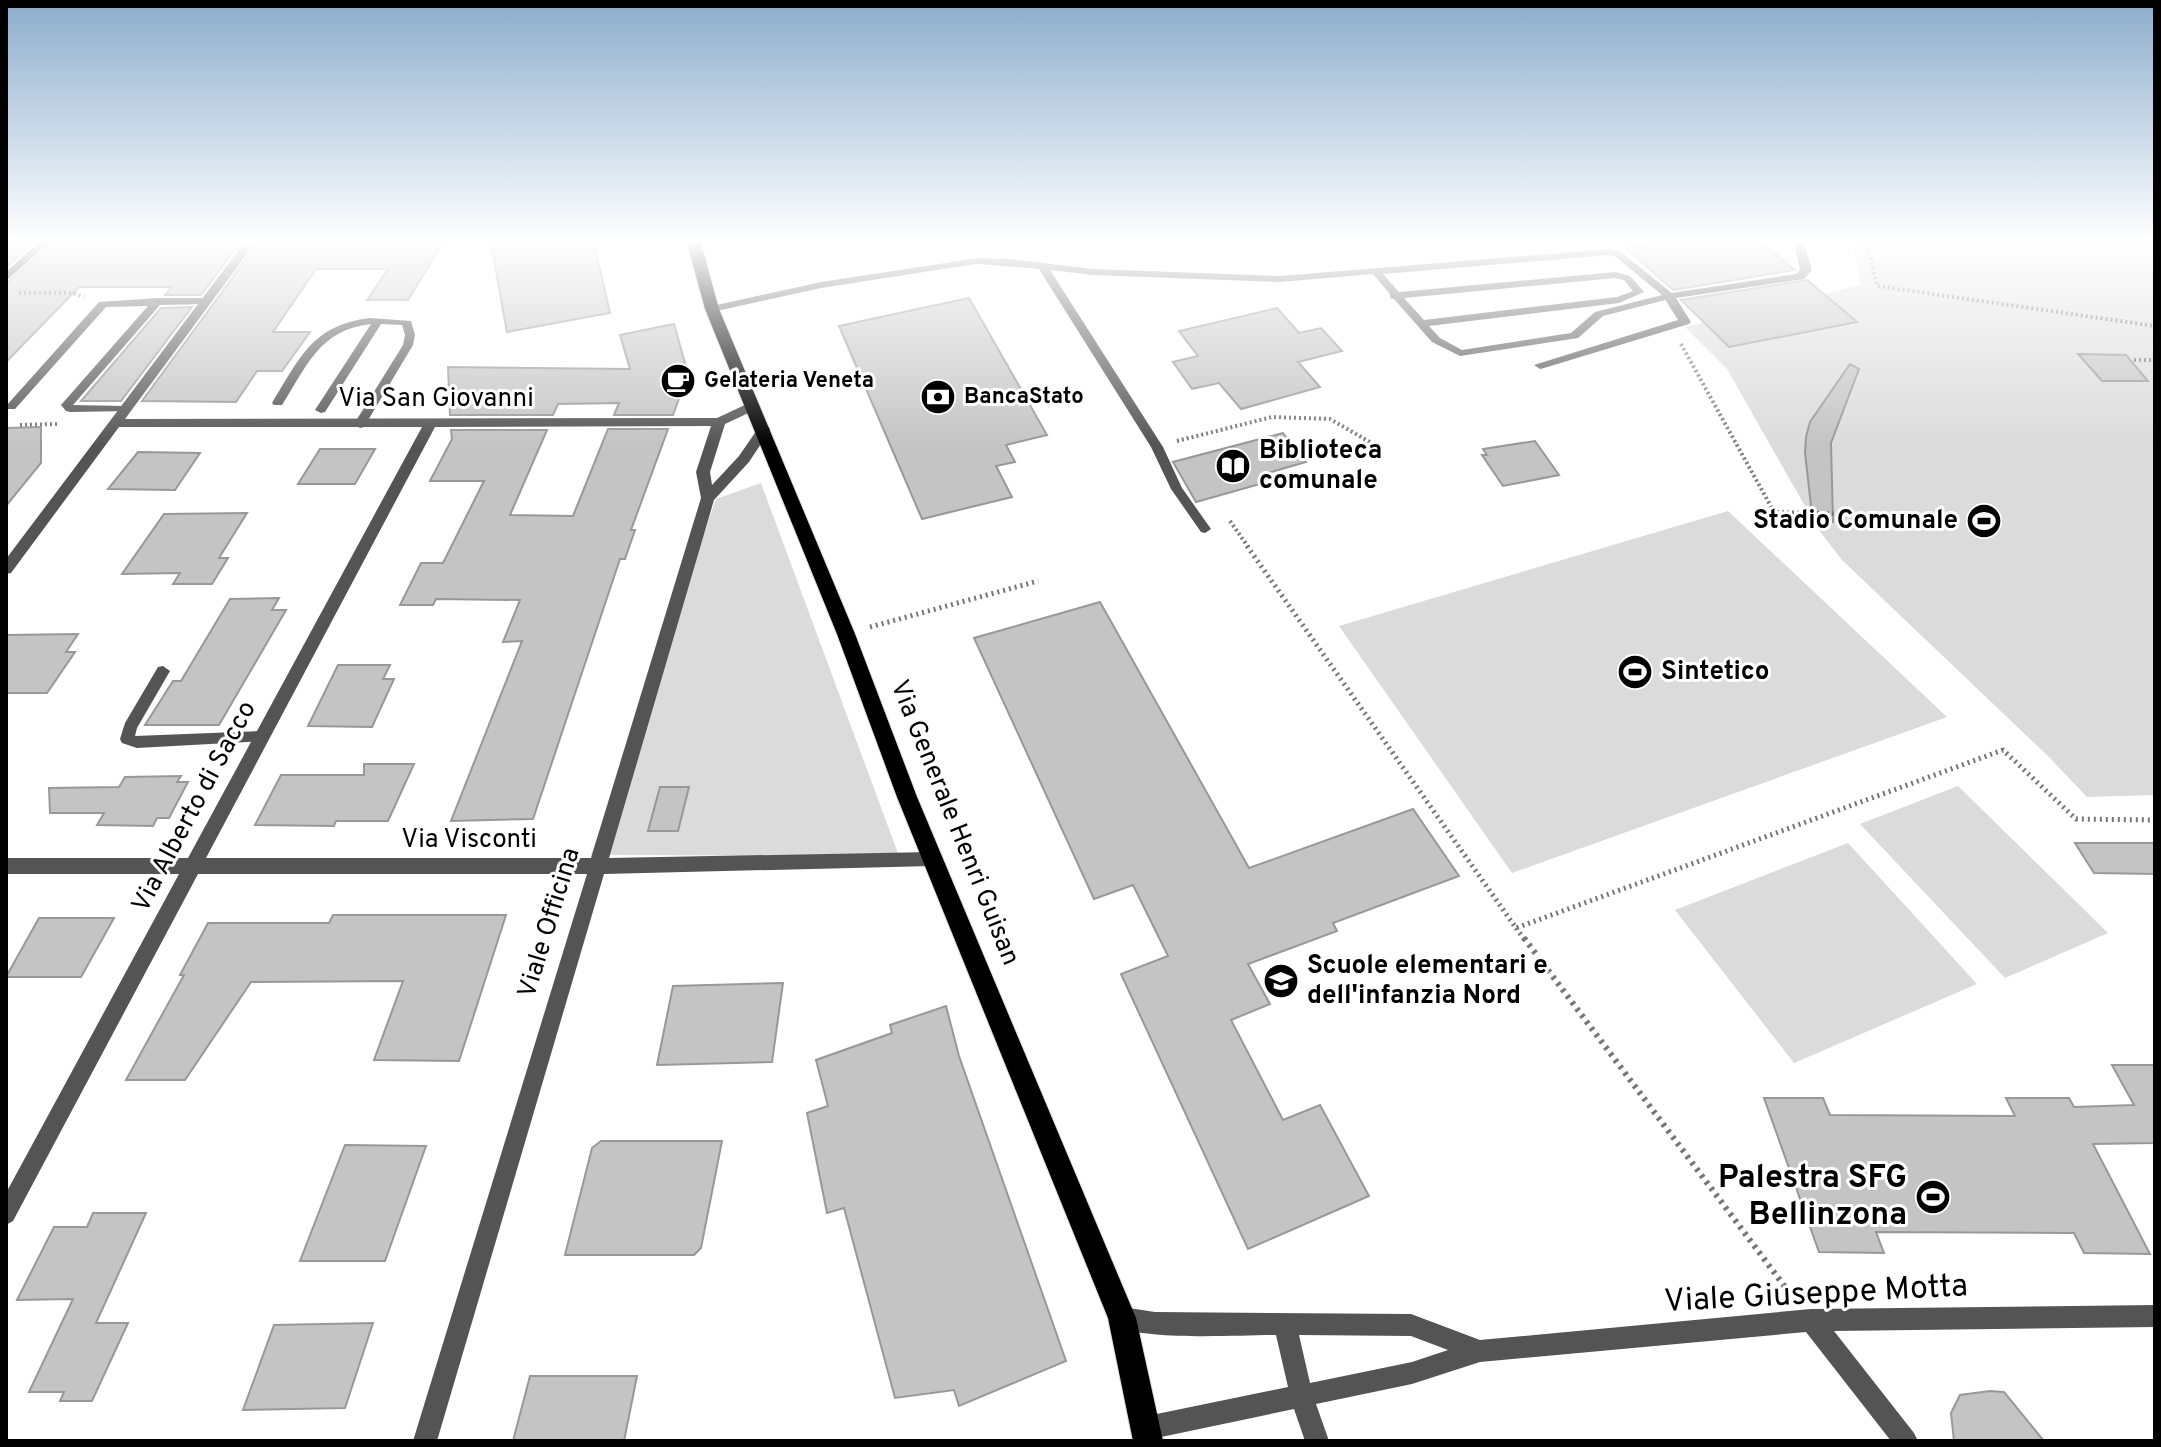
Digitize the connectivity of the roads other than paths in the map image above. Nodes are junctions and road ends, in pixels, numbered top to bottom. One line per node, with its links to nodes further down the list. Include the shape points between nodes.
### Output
1 (97, 311): 15 (lane)
2 (150, 311): 16 (lane, via 67,405)
3 (200, 311): 16 (street)
4 (713, 311): 14 (main road, Via Generale Henri Guisan)
5 (1071, 311): 24 (lane)
6 (1407, 311): 11 (lane)
7 (1532, 311): 11 (lane)
8 (1613, 311): 11 (lane, via 1599,314 1574,336 1468,353 1445,347)
9 (1678, 311): 12 (street, via 1685,322)
10 (378, 321): 13 (lane, via 330,330); 17 (lane); 20 (lane, via 407,323 410,335)
11 (1420, 324)
12 (1540, 365)
13 (278, 403)
14 (753, 406): 18 (street, Via San Giovanni); 22 (main road, Via Generale Henri Guisan)
15 (11, 407)
16 (125, 409): 19 (street)
17 (321, 410)
18 (719, 422): 21 (street, Via San Giovanni); 23 (street, Viale Officina, via 703,472)
19 (115, 423): 20 (street, Via San Giovanni); 25 (street)
20 (360, 424): 21 (street, Via San Giovanni)
21 (430, 424): 27 (street, Via Alberto di Sacco)
22 (764, 430): 23 (street); 28 (main road, Via Generale Henri Guisan)
23 (708, 498): 30 (street, Viale Officina)
24 (1205, 529)
25 (6, 569)
26 (163, 671): 27 (lane, via 127,739)
27 (262, 737): 31 (street, Via Alberto di Sacco)
28 (932, 859): 30 (street, Via Visconti); 34 (main road, Via Generale Henri Guisan)
29 (6, 866): 31 (street, Via Visconti)
30 (596, 866): 31 (street, Via Visconti); 40 (street, Viale Officina)
31 (192, 867): 32 (street, Via Alberto di Sacco)
32 (6, 1214)
33 (2155, 1316): 35 (street, Viale Giuseppe Motta)
34 (1122, 1318): 36 (street, Viale Giuseppe Motta); 39 (main road, Via Generale Henri Guisan)
35 (1811, 1320): 37 (street, Viale Giuseppe Motta); 42 (street)
36 (1285, 1324): 37 (street, Viale Giuseppe Motta, via 1411,1325); 38 (street)
37 (1480, 1351): 38 (street, Viale Giuseppe Motta, via 1412,1373)
38 (1302, 1397): 39 (street, Viale Giuseppe Motta); 41 (street)
39 (1148, 1435)
40 (425, 1441)
41 (1317, 1441)
42 (1906, 1441)

